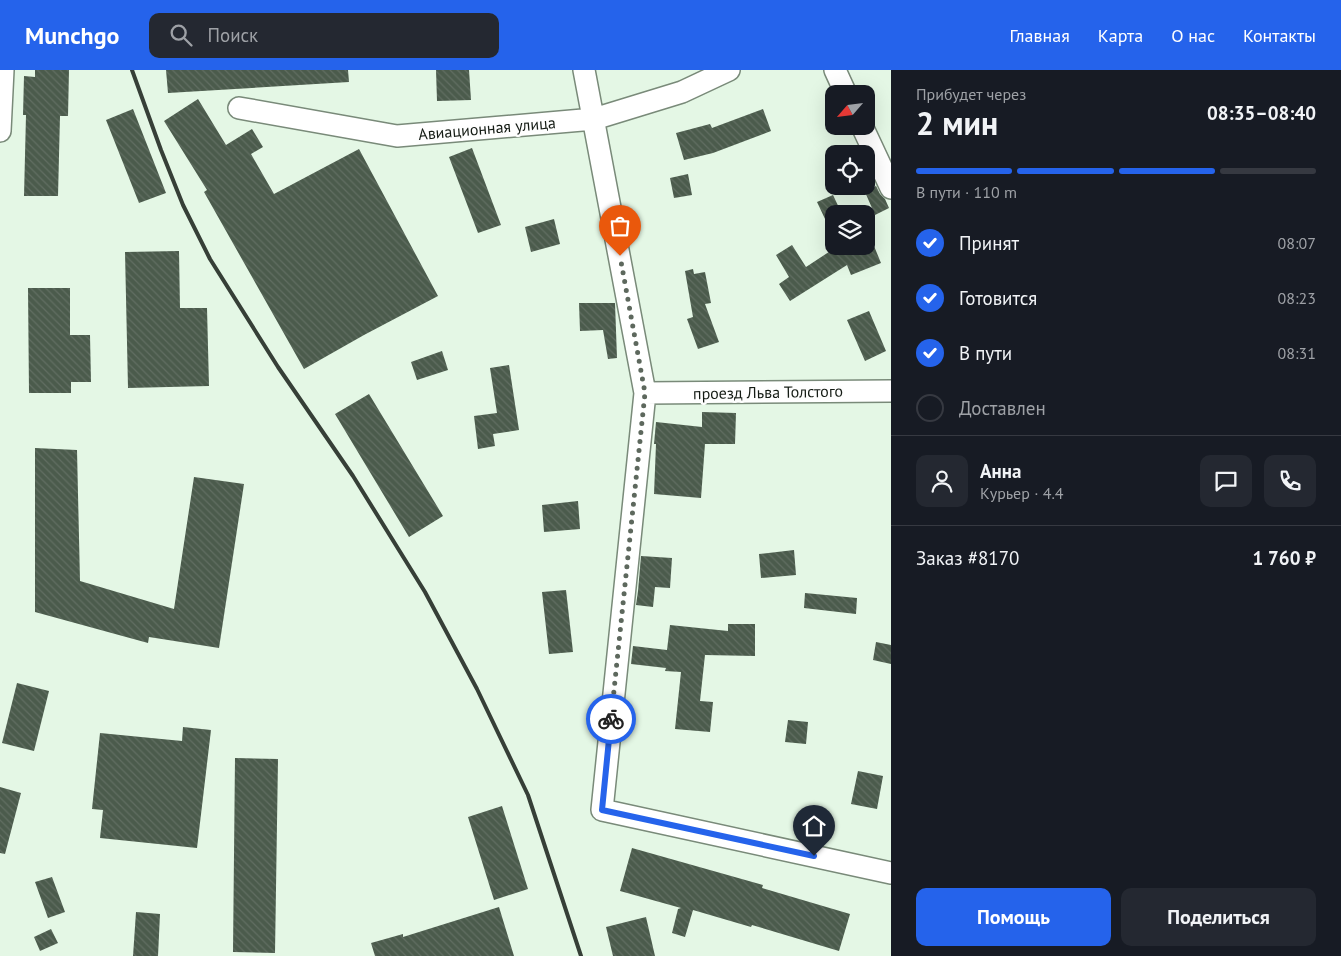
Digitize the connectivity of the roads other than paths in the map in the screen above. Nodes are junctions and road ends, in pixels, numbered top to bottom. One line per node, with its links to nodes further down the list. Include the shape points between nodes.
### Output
1 (3, 70): 8 (street)
2 (584, 70): 7 (street)
3 (729, 70): 7 (street, Авиационная улица, via 682,92)
4 (835, 70): 5 (street)
5 (842, 85)
6 (239, 108): 7 (street, Авиационная улица, via 398,136)
7 (594, 118): 12 (street)
8 (0, 131)
9 (866, 135): 10 (street)
10 (891, 188)
11 (891, 391): 12 (street, проезд Льва Толстого)
12 (645, 393): 13 (street, via 602,810)
13 (891, 873)

